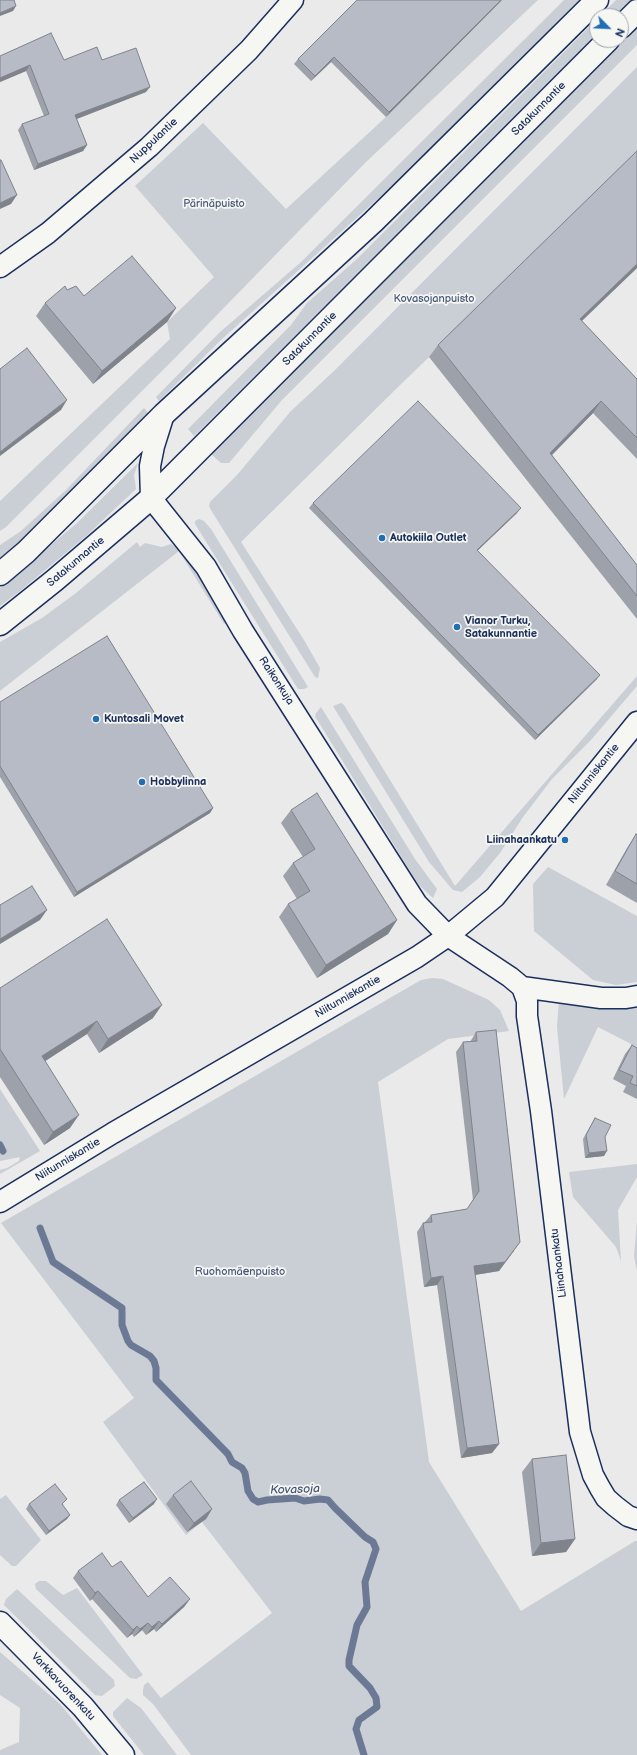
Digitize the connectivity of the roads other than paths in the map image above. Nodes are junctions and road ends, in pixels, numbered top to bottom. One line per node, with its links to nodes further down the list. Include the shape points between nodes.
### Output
1 (294, 0): 6 (street, Nuppulantie, via 249,50 149,147 48,233)
2 (597, 0): 7 (main road, via 373,222)
3 (637, 11): 4 (main road)
4 (629, 19)
5 (600, 48): 8 (main road, Satakunnantie)
6 (0, 267)
7 (164, 414): 8 (street, via 150,466); 9 (main road, via 26,552)
8 (151, 498): 10 (main road, Satakunnantie); 12 (street, Raikonkuja, via 206,567 243,630 417,904)
9 (0, 574)
10 (0, 624)
11 (637, 722): 12 (street, Niitunniskantie, via 495,897)
12 (448, 936): 13 (street); 15 (street, Niitunniskantie, via 417,957 113,1133)
13 (522, 987): 14 (street, via 601,998); 16 (street, Liinahaankatu, via 527,1001 580,1432 593,1475 606,1498)
14 (637, 996)
15 (0, 1202)
16 (637, 1520)
17 (0, 1623): 18 (main road, Varkkavuorenkatu, via 83,1707)
18 (124, 1755)

